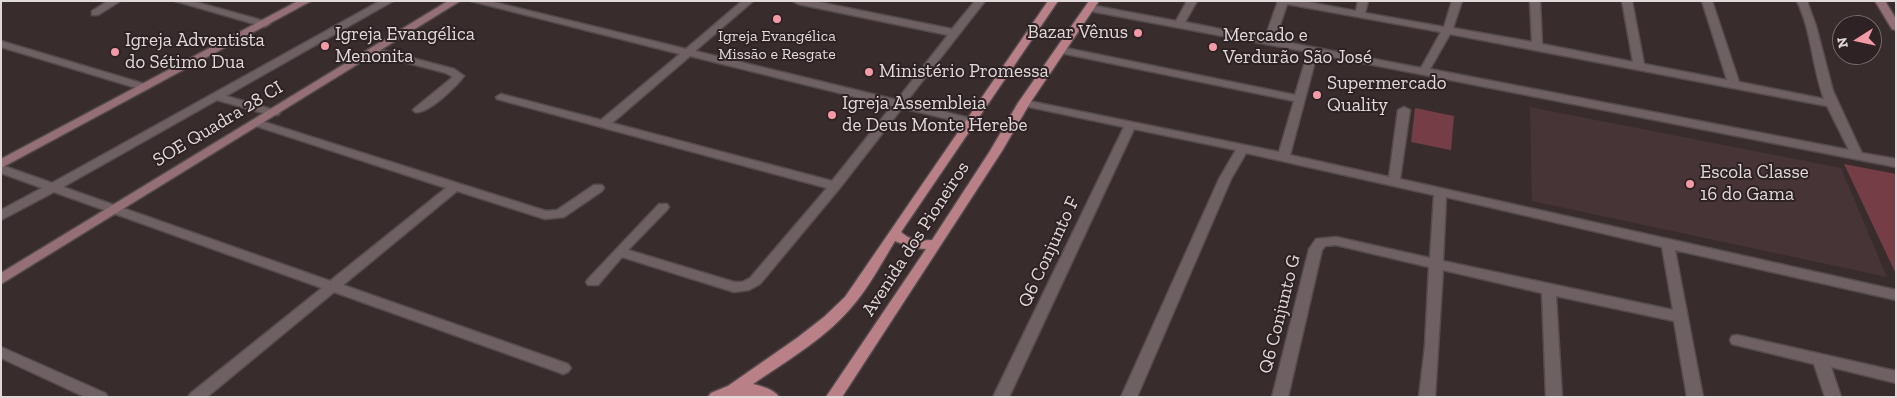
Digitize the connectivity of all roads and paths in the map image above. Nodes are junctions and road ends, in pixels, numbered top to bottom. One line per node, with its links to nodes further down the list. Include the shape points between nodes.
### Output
1 (115, 1): 21 (street)
2 (180, 1): 23 (street)
3 (306, 1): 23 (street)
4 (388, 1): 41 (street)
5 (455, 1): 34 (street, SOE Quadra 28 CI)
6 (476, 1): 36 (street)
7 (748, 1): 36 (street)
8 (798, 1): 27 (street)
9 (980, 1): 27 (street)
10 (1053, 1): 50 (main road, Avenida dos Pioneiros)
11 (1192, 1): 24 (street)
12 (1284, 1): 22 (street); 29 (street)
13 (1363, 1): 22 (street)
14 (1457, 1): 26 (street, via 1454,17)
15 (1535, 1): 32 (street)
16 (1627, 1): 37 (street)
17 (1707, 1): 39 (street)
18 (1802, 1): 46 (street, via 1812,22)
19 (1880, 1): 25 (street)
20 (1092, 5): 24 (street); 33 (main road, Avenida dos Pioneiros)
21 (95, 13)
22 (1360, 15): 26 (street)
23 (265, 24): 40 (street)
24 (1179, 24): 29 (street)
25 (1896, 27)
26 (1445, 30): 28 (street); 31 (street)
27 (955, 33): 44 (street)
28 (1472, 35): 31 (street); 32 (street)
29 (1269, 42): 35 (street)
30 (1, 44): 40 (street)
31 (1439, 46): 38 (street)
32 (1537, 46): 37 (street)
33 (1061, 50): 43 (street); 45 (main road, Avenida dos Pioneiros)
34 (374, 51): 47 (street, via 459,76); 49 (street, SOE Quadra 28 CI)
35 (1313, 51): 38 (street); 43 (street)
36 (688, 53): 44 (street); 52 (street)
37 (1639, 66): 39 (street)
38 (1423, 72): 55 (street)
39 (1734, 84): 46 (street)
40 (144, 87): 58 (street)
41 (218, 97): 49 (street); 63 (street)
42 (501, 97): 52 (street)
43 (1299, 99): 56 (street)
44 (900, 103): 50 (street); 62 (street)
45 (1024, 103): 53 (street); 70 (main road, Avenida dos Pioneiros)
46 (1830, 103): 55 (street)
47 (419, 110)
48 (1404, 110): 60 (street)
49 (274, 113): 51 (street, SOE Quadra 28 CI)
50 (973, 122): 69 (main road, Avenida dos Pioneiros)
51 (257, 123): 61 (street); 67 (street, SOE Quadra 28 CI)
52 (605, 123): 62 (street)
53 (1131, 124): 54 (street); 91 (street, Q6 Conjunto F)
54 (1242, 148): 56 (street); 92 (street, via 1225,178)
55 (1858, 156): 57 (street)
56 (1284, 157): 60 (street)
57 (1896, 163)
58 (1, 164)
59 (1, 170): 63 (street)
60 (1394, 181): 65 (street)
61 (456, 186): 64 (street, via 545,216 560,214); 76 (street)
62 (835, 186): 72 (street, via 755,281 744,287 734,287)
63 (50, 188): 67 (street); 68 (street)
64 (598, 188)
65 (1440, 191): 71 (street); 73 (street)
66 (664, 207): 72 (street)
67 (113, 210): 74 (street, SOE Quadra 28 CI); 76 (street)
68 (1, 216)
69 (894, 233): 70 (main road, via 909,244); 85 (main road, Avenida dos Pioneiros, via 863,284 841,310)
70 (936, 244): 90 (main road, Avenida dos Pioneiros)
71 (1668, 245): 78 (street); 79 (street)
72 (619, 252): 75 (street)
73 (1435, 264): 77 (street); 93 (street, Q6 Conjunto G, via 1336,241 1321,242 1316,249); 94 (street)
74 (1, 279)
75 (593, 282)
76 (331, 287): 83 (street); 87 (street)
77 (1549, 290): 79 (street); 95 (street)
78 (1896, 296)
79 (1680, 317): 96 (street)
80 (1737, 340): 82 (street)
81 (1, 352): 86 (street)
82 (1821, 361): 84 (street); 97 (street)
83 (563, 368)
84 (1896, 378)
85 (732, 391): 88 (main road); 89 (main road, via 746,389)
86 (100, 397)
87 (196, 397)
88 (716, 397)
89 (771, 397)
90 (834, 397)
91 (1001, 397)
92 (1128, 397)
93 (1280, 397)
94 (1427, 397)
95 (1554, 397)
96 (1695, 397)
97 (1833, 397)

